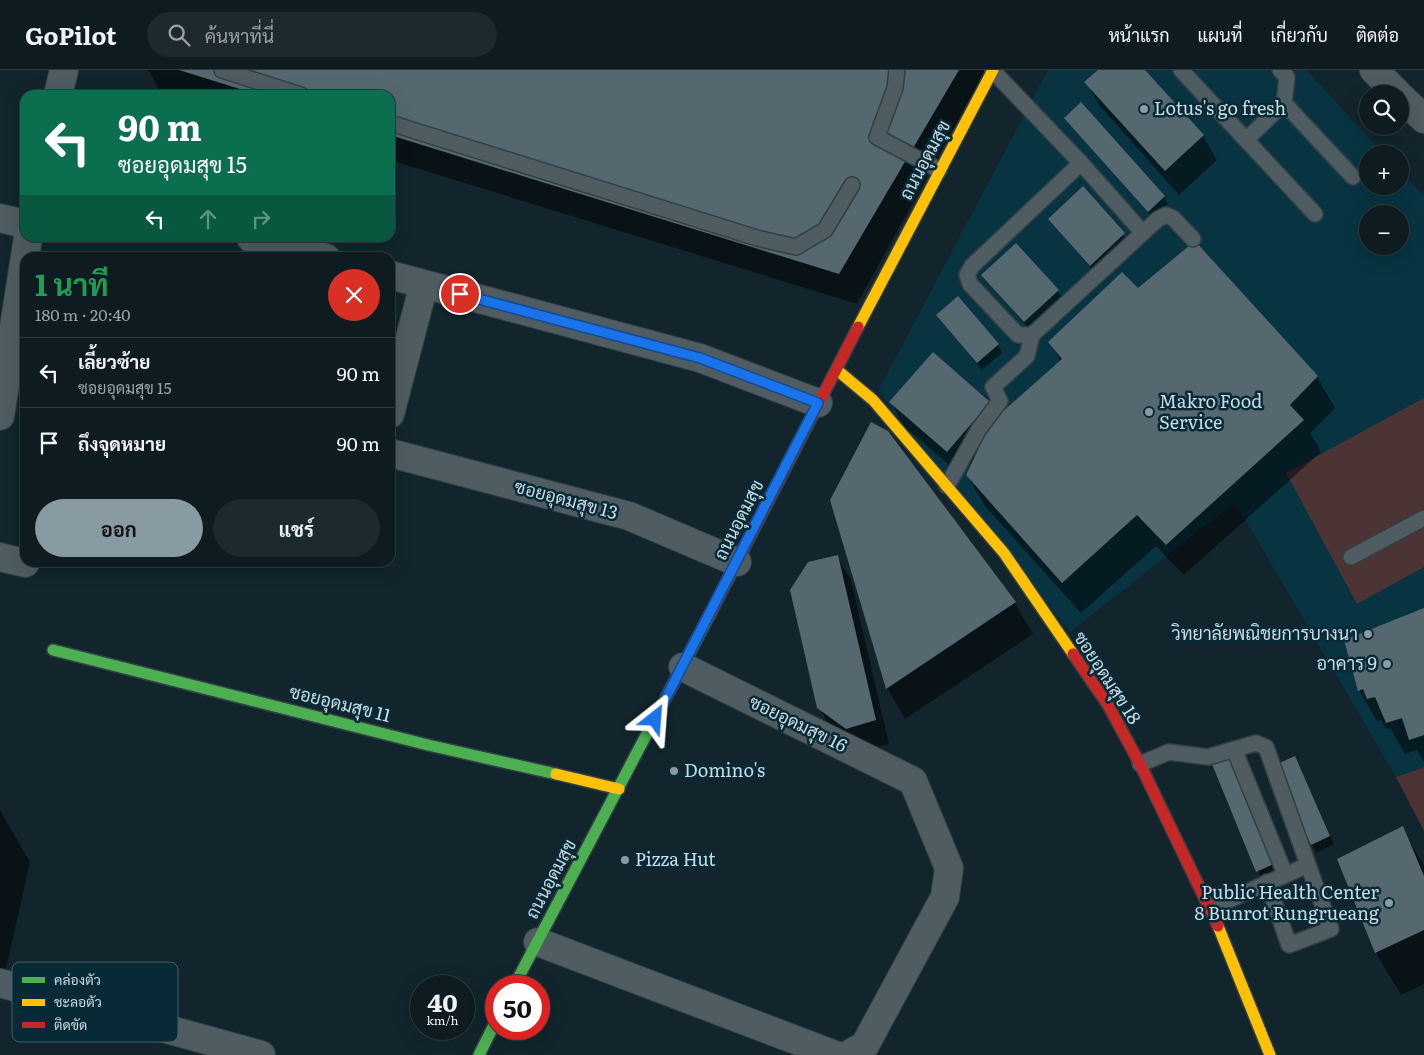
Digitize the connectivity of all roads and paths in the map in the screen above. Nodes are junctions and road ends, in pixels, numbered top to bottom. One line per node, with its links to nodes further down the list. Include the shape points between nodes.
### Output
1 (64, 70): 9 (street)
2 (222, 70): 10 (lane)
3 (897, 70): 17 (lane, via 895,88 877,137)
4 (1181, 70): 15 (lane)
5 (1280, 70): 11 (lane, via 1287,77)
6 (1374, 70): 8 (street)
7 (993, 71): 16 (lane); 17 (street, ถนนอุดมสุข)
8 (1389, 85)
9 (59, 90)
10 (285, 90)
11 (1284, 103): 15 (lane); 18 (lane)
12 (1409, 105): 13 (street)
13 (1424, 119)
14 (395, 125): 19 (lane, via 757,238 796,247 825,230)
15 (1246, 140): 20 (lane)
16 (1081, 163): 23 (lane); 30 (lane, via 972,266 967,276 970,284 1018,335)
17 (939, 170): 31 (street, ถนนอุดมสุข)
18 (1353, 177)
19 (852, 185)
20 (1315, 214)
21 (0, 218): 22 (street)
22 (20, 223)
23 (1143, 233): 24 (lane, via 1166,215); 30 (lane)
24 (1193, 239)
25 (266, 242): 26 (street)
26 (304, 252)
27 (395, 276): 28 (street)
28 (424, 284): 32 (street); 33 (street, via 700,358)
29 (20, 289): 34 (street)
30 (1032, 335): 36 (lane, via 1027,356 993,387 1000,401 979,429)
31 (837, 370): 33 (street, ถนนอุดมสุข); 36 (street, ซอยอุดมสุข 18, via 874,400)
32 (395, 395)
33 (818, 403): 39 (street, ถนนอุดมสุข)
34 (0, 416)
35 (395, 454): 39 (street, ซอยอุดมสุข 13, via 629,516)
36 (948, 486): 43 (street, ซอยอุดมสุข 18, via 1004,553 1108,705)
37 (1424, 518): 38 (lane)
38 (1351, 557)
39 (738, 562): 41 (street, ถนนอุดมสุข)
40 (53, 650): 44 (street, ซอยอุดมสุข 11, via 428,745)
41 (683, 667): 44 (street, ถนนอุดมสุข); 56 (street, ซอยอุดมสุข 16, via 913,781 949,868 945,897 865,1045)
42 (1234, 749): 43 (lane, via 1208,757 1169,752); 45 (lane, via 1256,742 1266,747); 46 (lane)
43 (1140, 764): 48 (street, ซอยอุดมสุข 18)
44 (619, 789): 49 (street, ถนนอุดมสุข)
45 (1308, 864): 46 (lane); 47 (lane, via 1330,929 1289,945)
46 (1285, 874): 47 (lane)
47 (1267, 882): 48 (lane)
48 (1211, 908): 57 (street, ซอยอุดมสุข 18)
49 (538, 942): 50 (street, ถนนอุดมสุข); 55 (street)
50 (520, 975)
51 (178, 1032): 53 (street)
52 (486, 1040): 54 (street)
53 (261, 1055)
54 (478, 1055)
55 (835, 1055)
56 (848, 1055)
57 (1270, 1055)

